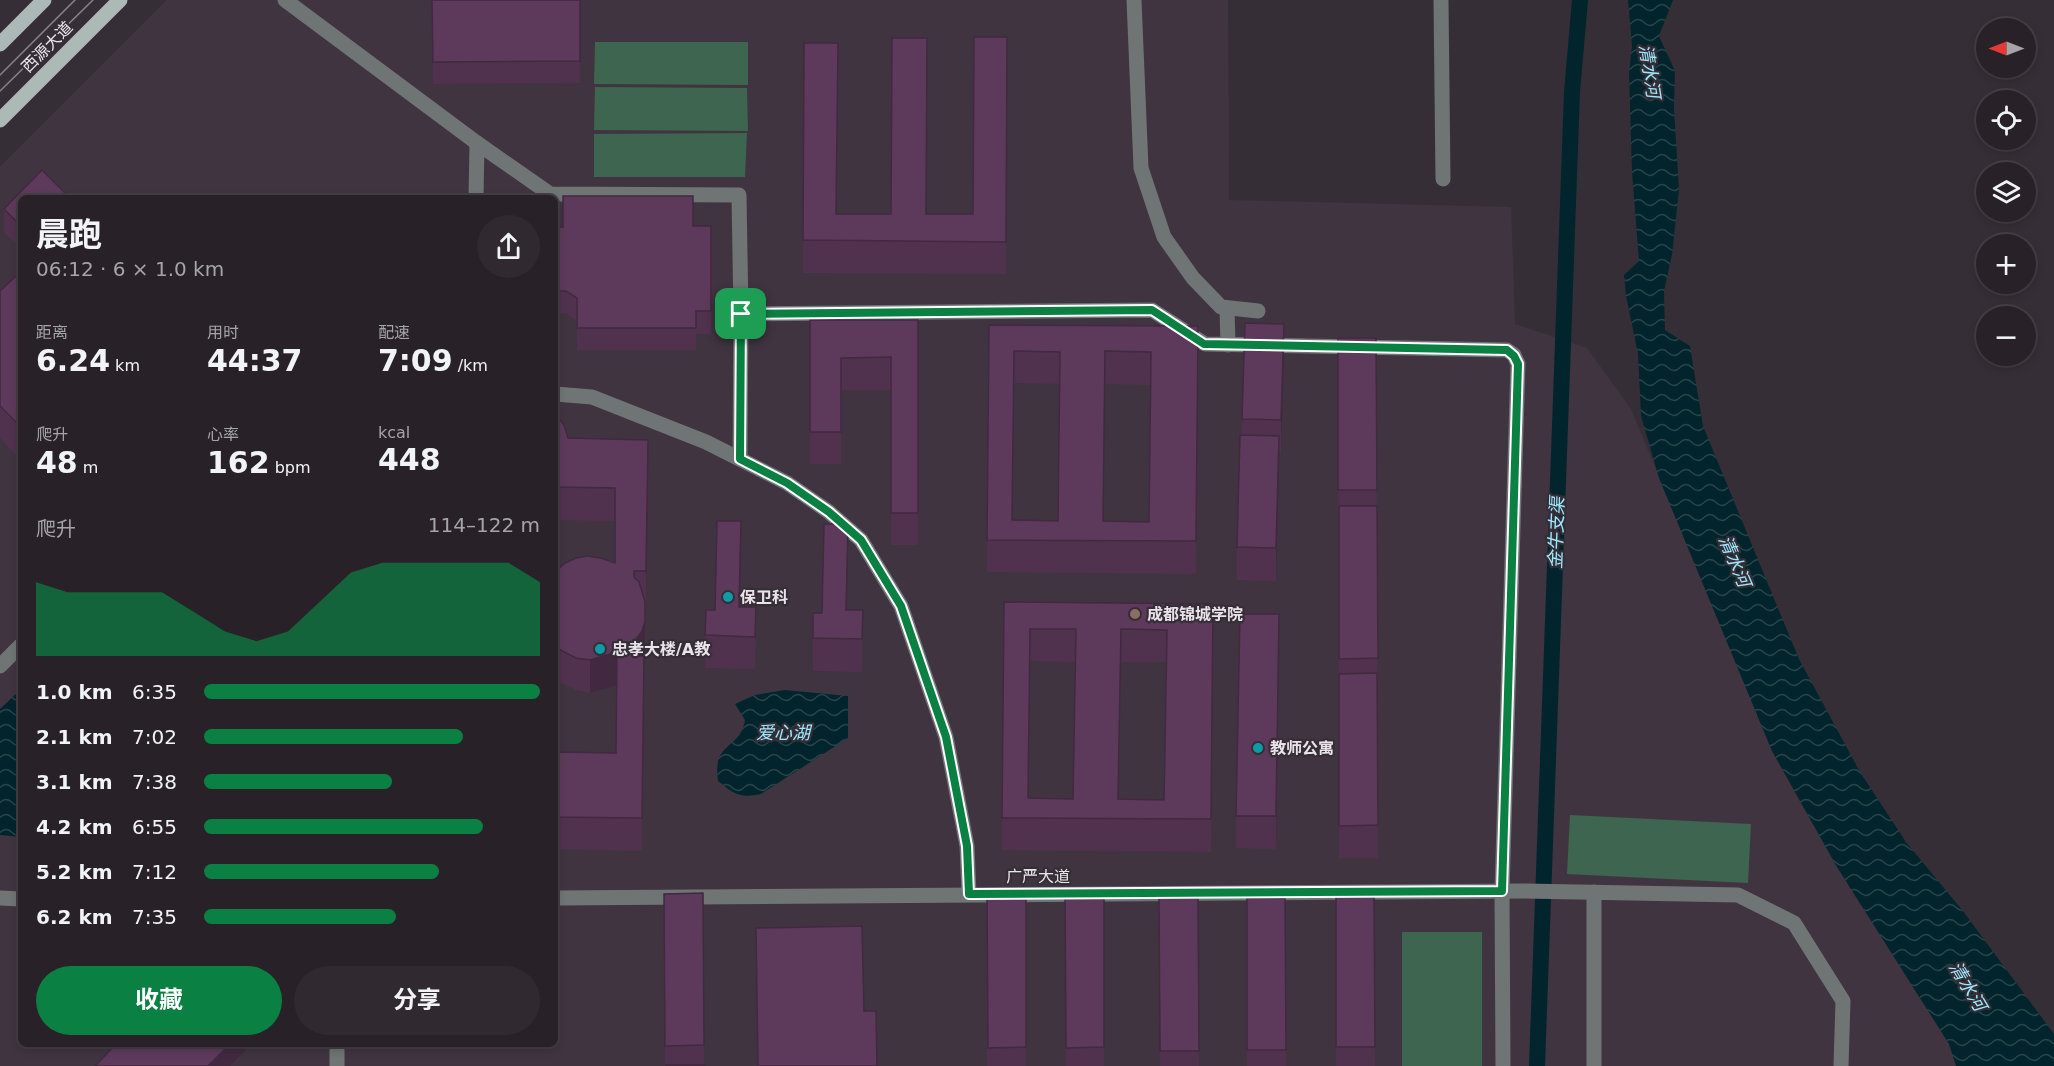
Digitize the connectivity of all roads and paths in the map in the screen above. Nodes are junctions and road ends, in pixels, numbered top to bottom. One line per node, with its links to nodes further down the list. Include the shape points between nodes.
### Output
1 (44, 0): 6 (main road)
2 (120, 0): 7 (main road, 西源大道)
3 (285, 0): 8 (street)
4 (1134, 0): 11 (street, via 1141,168 1164,237 1193,278 1221,307)
5 (1442, 0): 9 (street)
6 (0, 44)
7 (0, 120)
8 (477, 143): 10 (street); 13 (street, via 550,194 740,195)
9 (1443, 179)
10 (476, 195)
11 (1227, 308): 12 (street); 14 (street)
12 (1258, 311)
13 (741, 314): 14 (street, via 1152,310 1204,344); 16 (street)
14 (1228, 345): 19 (street, via 1507,350 1514,356 1518,364)
15 (558, 394): 16 (street, via 592,397)
16 (740, 459): 21 (street, via 787,483 861,540 901,606 946,737 967,846)
17 (18, 648): 18 (street)
18 (0, 666)
19 (1502, 891): 20 (street, 广严大道); 21 (street, 广严大道); 27 (street)
20 (1594, 892): 28 (street); 29 (street, 广严大道, via 1738,895 1794,923 1844,1001)
21 (969, 894): 24 (street, 广严大道)
22 (0, 898): 23 (street)
23 (18, 898)
24 (558, 898)
25 (337, 1047): 26 (street)
26 (337, 1066)
27 (1503, 1066)
28 (1594, 1066)
29 (1841, 1066)

